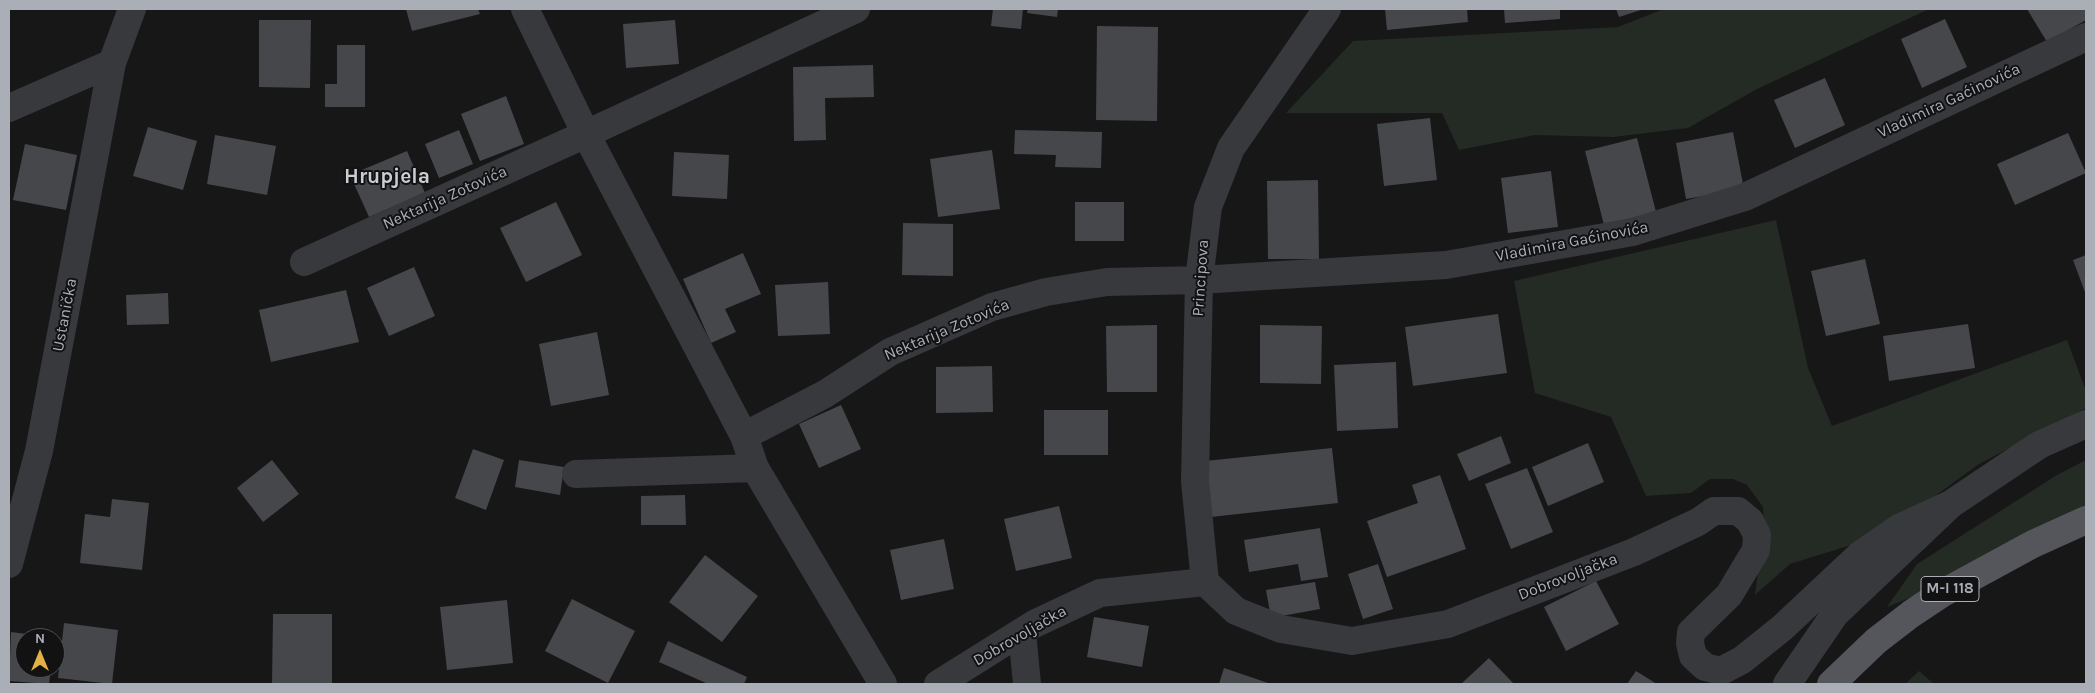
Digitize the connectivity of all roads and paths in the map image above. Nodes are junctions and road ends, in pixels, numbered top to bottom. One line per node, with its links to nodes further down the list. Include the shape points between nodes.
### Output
1 (132, 9): 6 (street, Ustanička)
2 (525, 9): 8 (street)
3 (856, 9): 8 (street, Nektarija Zotovića)
4 (1327, 9): 10 (street, Principova, via 1231,148 1208,207)
5 (2086, 37): 10 (street, Vladimira Gaćinovića, via 1744,197 1633,232 1446,265)
6 (112, 63): 7 (street); 17 (street, Ustanička, via 39,451)
7 (9, 108)
8 (586, 134): 9 (street, Nektarija Zotovića); 12 (street)
9 (304, 262)
10 (1198, 280): 12 (street, Nektarija Zotovića, via 1107,282 1046,292 992,307 890,352 825,394); 18 (street, Principova, via 1195,481)
11 (2086, 424): 15 (street, via 2039,445)
12 (744, 436): 13 (street)
13 (755, 468): 14 (street); 20 (street)
14 (576, 474)
15 (1951, 504): 18 (street, Dobrovoljačka, via 1899,528 1861,554 1782,628 1742,660 1721,671 1705,667 1693,656 1691,632 1729,595 1756,550 1757,535 1750,521 1738,511 1714,511 1634,552 1448,624 1352,641 1272,626 1236,611); 23 (street, via 1835,614)
16 (2086, 520): 24 (main road, M-I 118, via 2033,544 1934,599 1876,641)
17 (9, 564)
18 (1205, 582): 19 (street, Dobrovoljačka, via 1100,593)
19 (1022, 632): 21 (street, Dobrovoljačka); 22 (street)
20 (883, 684)
21 (938, 684)
22 (1027, 684)
23 (1787, 684)
24 (1831, 684)

